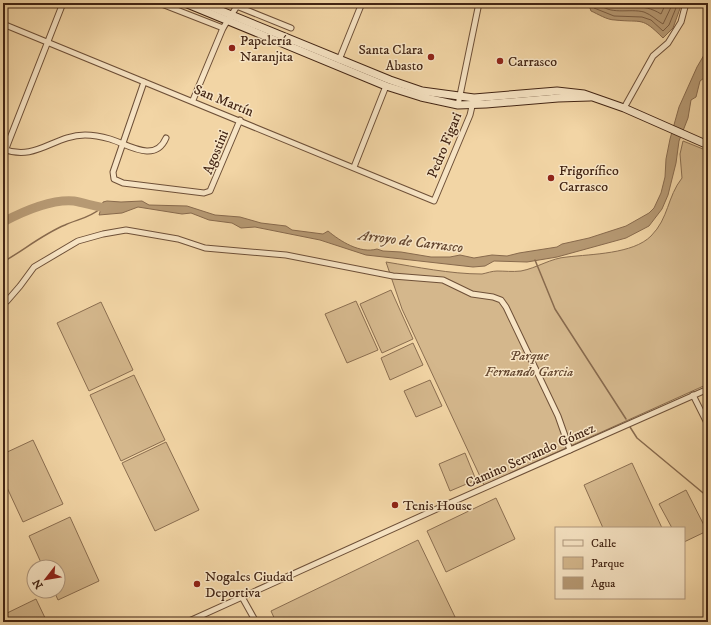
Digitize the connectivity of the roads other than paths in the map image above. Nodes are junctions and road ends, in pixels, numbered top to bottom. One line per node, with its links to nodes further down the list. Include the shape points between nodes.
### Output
1 (63, 3): 14 (street)
2 (159, 3): 12 (street)
3 (185, 3): 10 (main road)
4 (202, 3): 10 (main road)
5 (229, 3): 9 (street)
6 (362, 3): 15 (street)
7 (479, 3): 19 (street, Pedro Figari)
8 (686, 3): 21 (street, via 681,22 668,43 653,56)
9 (238, 5): 10 (street); 13 (street)
10 (230, 18): 12 (street); 15 (main road); 17 (main road)
11 (3, 24): 14 (street, San Martín)
12 (223, 28): 18 (street)
13 (291, 28)
14 (46, 42): 16 (street, San Martín); 26 (street)
15 (339, 60): 19 (main road, via 411,88)
16 (144, 82): 18 (street, San Martín); 24 (street)
17 (386, 86): 19 (main road, via 421,97); 27 (street)
18 (193, 100): 22 (street, San Martín)
19 (458, 101): 20 (main road)
20 (473, 101): 21 (main road, via 590,97); 28 (street, Pedro Figari, via 470,115)
21 (624, 108): 25 (main road)
22 (240, 120): 24 (street, Agostini, via 214,187 204,193 114,180 112,172); 27 (street, San Martín)
23 (166, 138): 24 (street, via 164,144 151,151)
24 (123, 144): 26 (street, via 85,135 56,142 26,154)
25 (708, 145)
26 (4, 152)
27 (354, 167): 28 (street, San Martín)
28 (434, 201)
29 (3, 303): 33 (street, via 34,267 78,242 126,230 178,239 205,248 286,255 393,276 443,280 472,294 501,300 558,416)
30 (708, 389): 31 (street, Camino Servando Gómez)
31 (694, 395): 32 (street); 33 (street, Camino Servando Gómez)
32 (708, 425)
33 (570, 450): 34 (street, Camino Servando Gómez)
34 (242, 597): 35 (street, Camino Servando Gómez); 36 (street)
35 (187, 622)
36 (256, 622)

